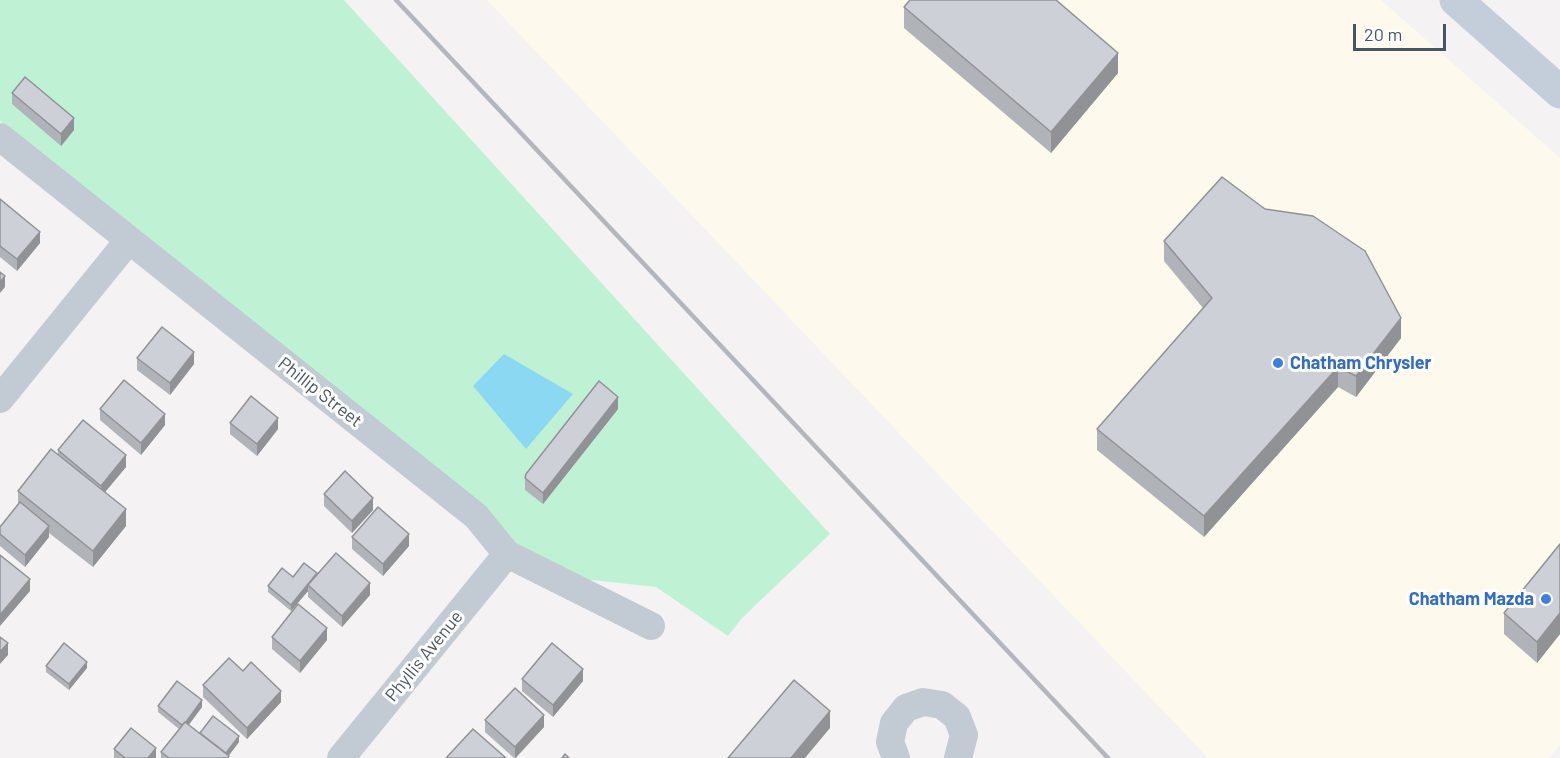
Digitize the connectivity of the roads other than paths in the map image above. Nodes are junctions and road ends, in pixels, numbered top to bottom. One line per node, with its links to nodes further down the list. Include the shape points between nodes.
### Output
1 (1456, 0): 2 (main road)
2 (1560, 92)
3 (0, 137): 4 (street, Phillip Street)
4 (129, 240): 5 (street); 6 (street, Phillip Street, via 476,516)
5 (0, 399)
6 (507, 554): 7 (street, Phillip Street); 9 (street, Phyllis Avenue)
7 (651, 627)
8 (892, 753): 10 (street, via 894,723 906,708 933,702 951,710 962,726 963,744)
9 (341, 758)
10 (958, 758)

